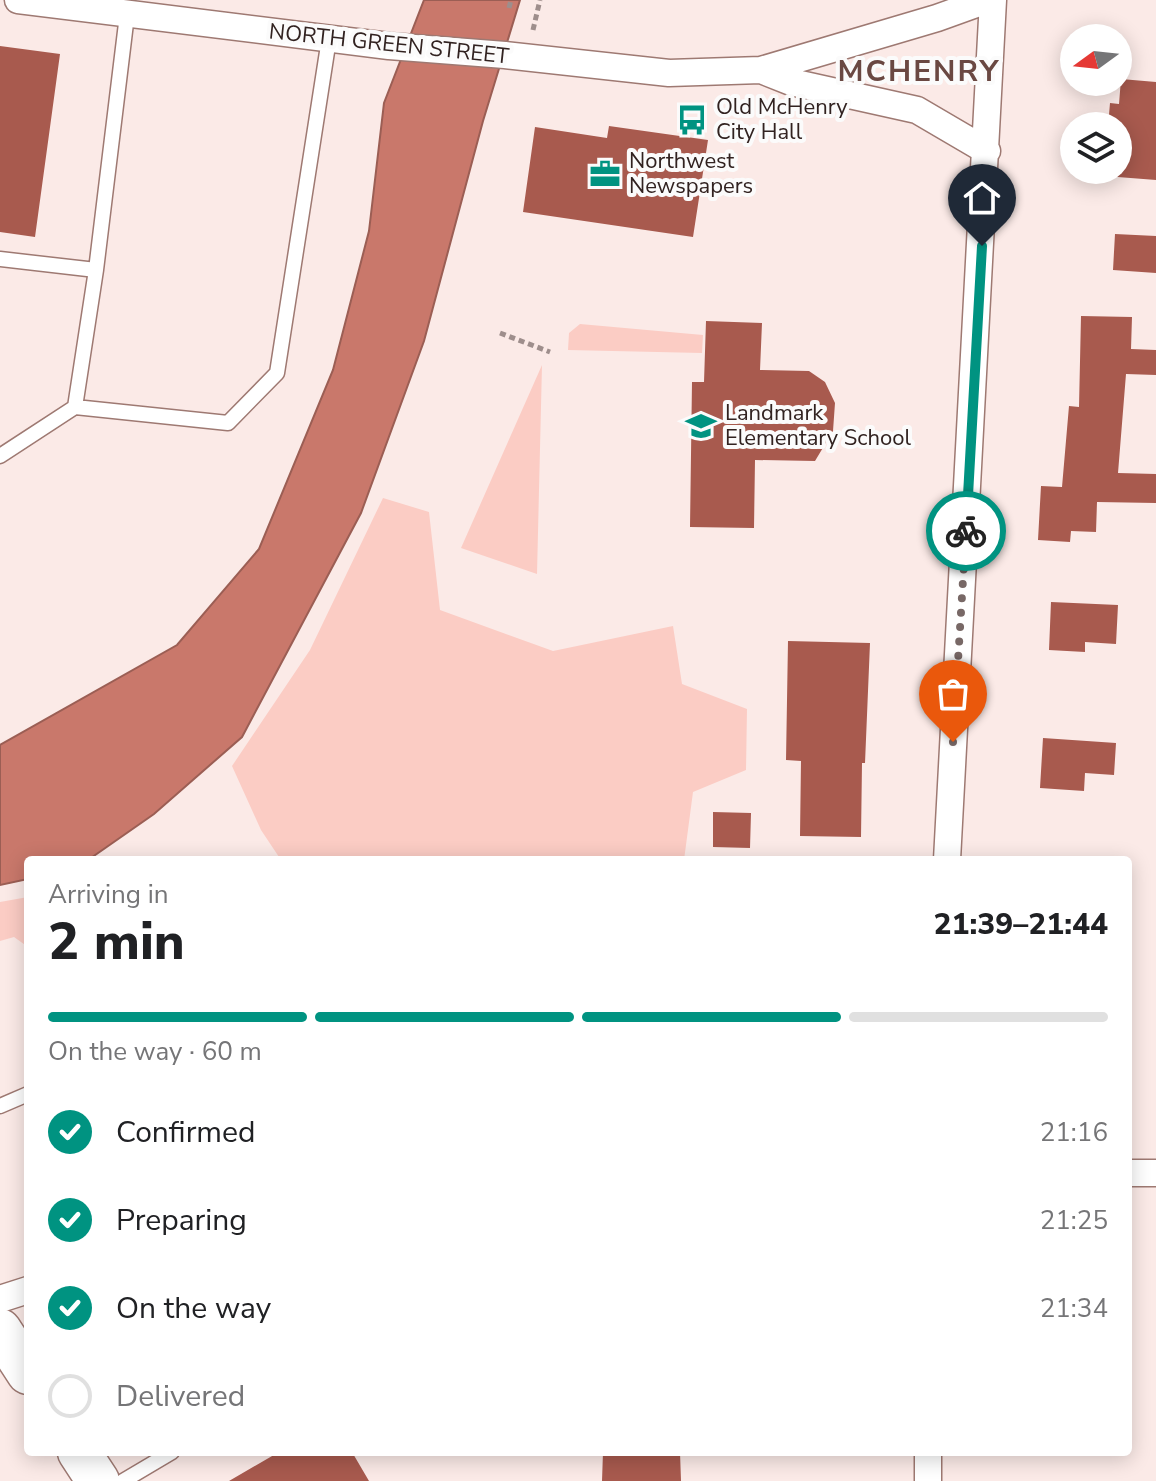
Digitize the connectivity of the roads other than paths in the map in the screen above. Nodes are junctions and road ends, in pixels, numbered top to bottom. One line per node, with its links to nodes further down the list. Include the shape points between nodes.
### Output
1 (18, 0): 4 (street, NORTH GREEN STREET)
2 (987, 0): 6 (street, NORTH GREEN STREET)
3 (993, 0): 7 (street)
4 (127, 15): 5 (street, NORTH GREEN STREET); 9 (lane)
5 (329, 39): 6 (street, NORTH GREEN STREET, via 669,73); 10 (lane, via 277,373 228,423)
6 (761, 70): 7 (street, NORTH GREEN STREET, via 791,82 917,110)
7 (987, 151): 12 (street)
8 (0, 259): 9 (lane)
9 (96, 270): 10 (lane)
10 (75, 407): 11 (lane)
11 (0, 456)
12 (947, 856)
13 (24, 1096): 14 (lane)
14 (0, 1106)
15 (1132, 1173): 16 (street)
16 (1156, 1173)
17 (24, 1291): 18 (street)
18 (0, 1299)
19 (0, 1330): 20 (main road)
20 (24, 1367)
21 (82, 1456): 24 (main road)
22 (165, 1456): 25 (lane)
23 (928, 1456): 26 (street)
24 (98, 1481)
25 (123, 1481)
26 (928, 1481)

